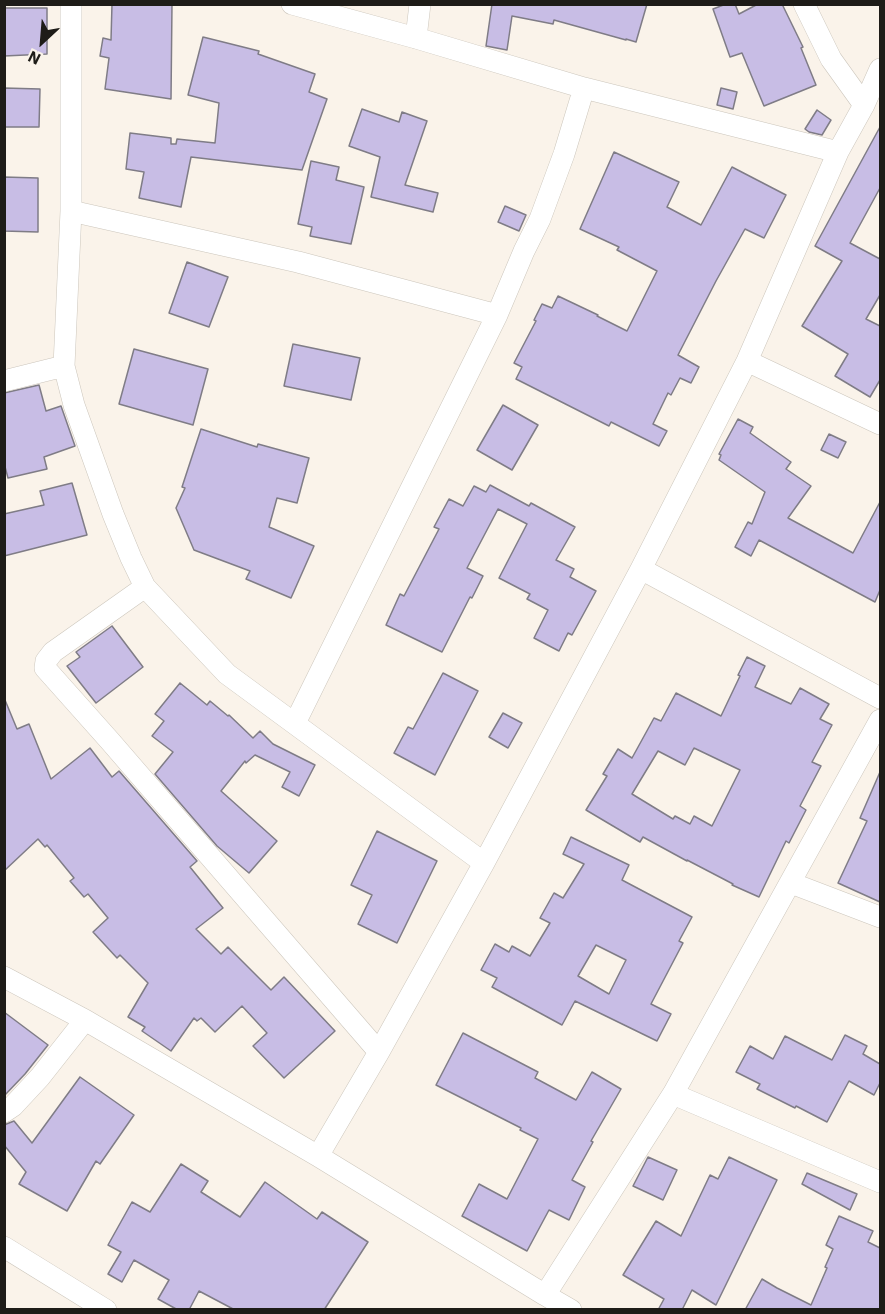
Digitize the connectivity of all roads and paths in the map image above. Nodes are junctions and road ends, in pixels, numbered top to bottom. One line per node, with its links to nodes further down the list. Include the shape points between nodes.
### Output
1 (71, 4): 10 (street)
2 (292, 4): 5 (street)
3 (420, 4): 5 (street)
4 (804, 4): 8 (street, via 831,59)
5 (416, 38): 7 (street)
6 (880, 69): 8 (street)
7 (584, 88): 9 (street); 11 (street, via 540,219)
8 (864, 105): 9 (street)
9 (838, 152): 12 (street)
10 (70, 211): 11 (street, via 298,262); 13 (street)
11 (497, 315): 20 (street)
12 (747, 361): 15 (street); 16 (street)
13 (64, 366): 14 (street); 17 (street, via 113,514)
14 (4, 381)
15 (880, 424)
16 (641, 569): 18 (street); 21 (street)
17 (145, 587): 20 (street, via 227,674); 26 (street, via 53,652 45,668)
18 (880, 698)
19 (880, 720): 22 (street)
20 (295, 723): 21 (street)
21 (484, 863): 26 (street)
22 (791, 884): 23 (street); 27 (street)
23 (880, 917)
24 (4, 976): 25 (street)
25 (85, 1020): 28 (street, via 40,1077); 29 (street)
26 (379, 1052): 29 (street)
27 (674, 1094): 30 (street); 32 (street)
28 (4, 1112)
29 (318, 1156): 32 (street)
30 (880, 1182)
31 (4, 1247): 33 (street)
32 (545, 1295): 34 (street)
33 (106, 1310)
34 (572, 1310)

